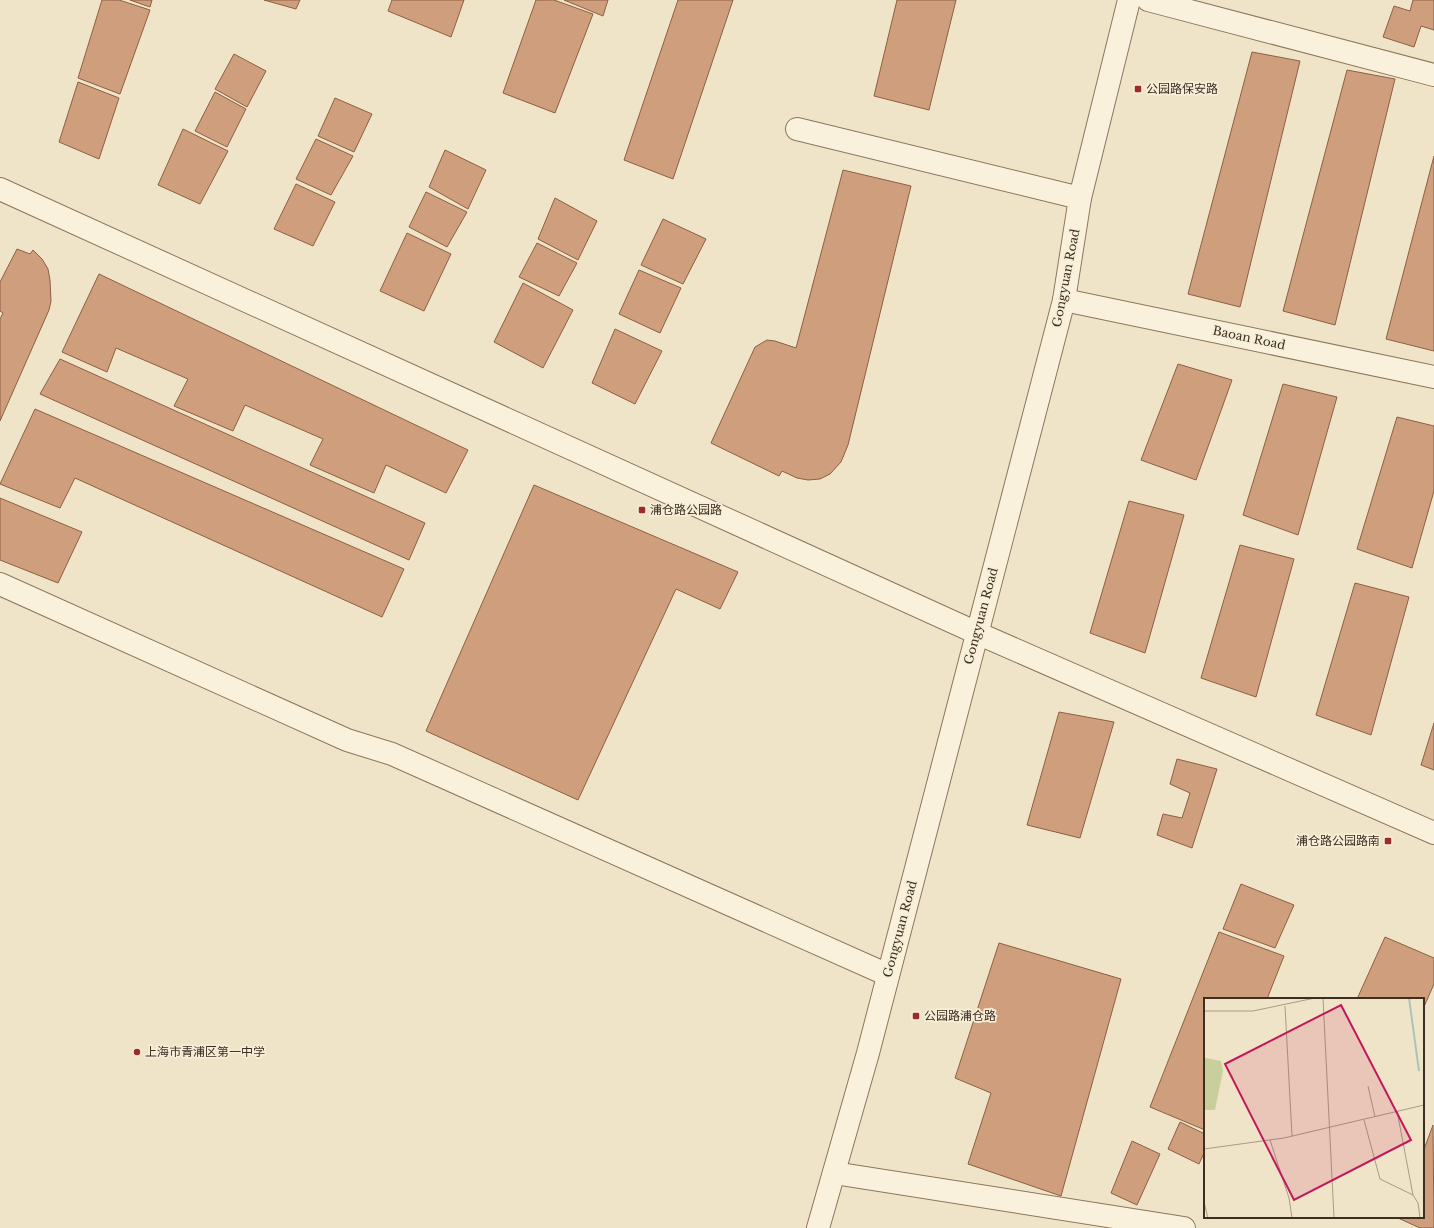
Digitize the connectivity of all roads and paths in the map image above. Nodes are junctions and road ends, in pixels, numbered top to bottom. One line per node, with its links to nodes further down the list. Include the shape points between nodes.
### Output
1 (1129, 0): 6 (street, Gongyuan Road)
2 (1148, 0): 3 (street)
3 (1434, 75)
4 (797, 129): 6 (street)
5 (0, 189): 10 (street)
6 (1080, 198): 7 (street, Gongyuan Road)
7 (1064, 300): 8 (street, Baoan Road); 10 (street, Gongyuan Road)
8 (1434, 377)
9 (0, 584): 12 (street, via 347,740 392,754)
10 (977, 633): 11 (street); 12 (street, Gongyuan Road)
11 (1434, 833)
12 (888, 975): 13 (street, Gongyuan Road)
13 (834, 1173): 14 (street, Gongyuan Road); 15 (street)
14 (818, 1228)
15 (1184, 1228)

